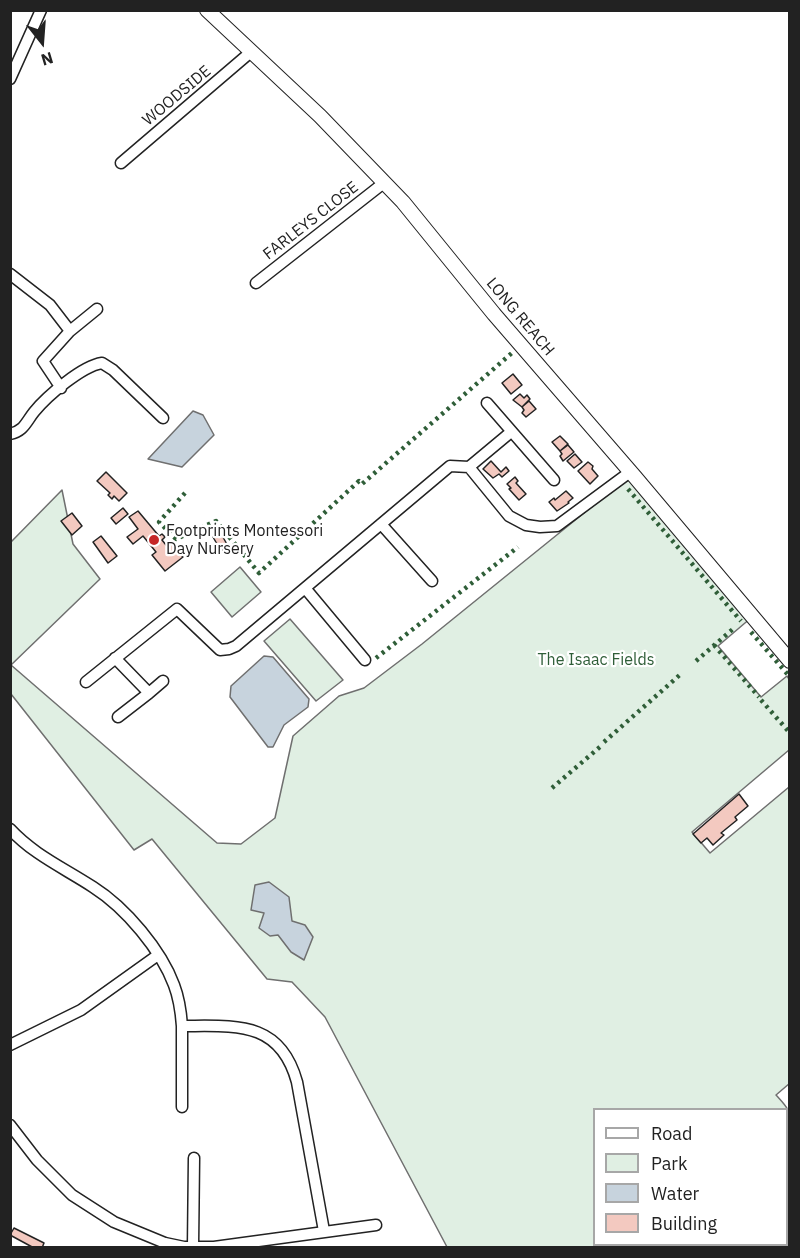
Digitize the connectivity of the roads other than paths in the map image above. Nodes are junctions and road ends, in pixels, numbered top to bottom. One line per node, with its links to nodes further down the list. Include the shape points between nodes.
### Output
1 (41, 10): 4 (street)
2 (207, 10): 3 (street, LONG REACH)
3 (252, 51): 5 (street, WOODSIDE); 6 (street, LONG REACH)
4 (10, 79)
5 (121, 163)
6 (385, 182): 8 (street, FARLEYS CLOSE); 17 (street, LONG REACH)
7 (10, 274): 10 (street, via 50,305)
8 (256, 283)
9 (97, 309): 10 (street)
10 (70, 331): 11 (street, via 43,361)
11 (61, 388): 13 (street, via 78,373 102,363); 15 (street, via 34,411 24,428)
12 (487, 403): 14 (street)
13 (163, 418)
14 (511, 432): 16 (street); 18 (street)
15 (10, 434)
16 (469, 467): 17 (street, via 509,516 540,527 557,526); 19 (street, via 450,466)
17 (630, 472): 24 (street, LONG REACH)
18 (554, 480)
19 (381, 524): 20 (street); 21 (street)
20 (432, 581)
21 (305, 588): 22 (street, via 229,649 220,650 177,609); 23 (street)
22 (115, 658): 26 (street); 27 (street)
23 (365, 660)
24 (789, 662)
25 (163, 681): 27 (street)
26 (86, 682)
27 (149, 693): 28 (street)
28 (118, 717)
29 (10, 829): 30 (street, via 24,845 109,899)
30 (158, 955): 31 (street, via 175,986); 32 (street, via 81,1010)
31 (182, 1026): 33 (street); 37 (street, via 246,1028 267,1037 283,1052 297,1083)
32 (10, 1045)
33 (182, 1107)
34 (10, 1125): 38 (street, via 37,1160 86,1205 148,1237)
35 (194, 1158): 38 (street)
36 (376, 1226): 37 (street)
37 (324, 1231): 38 (street)
38 (193, 1247)

